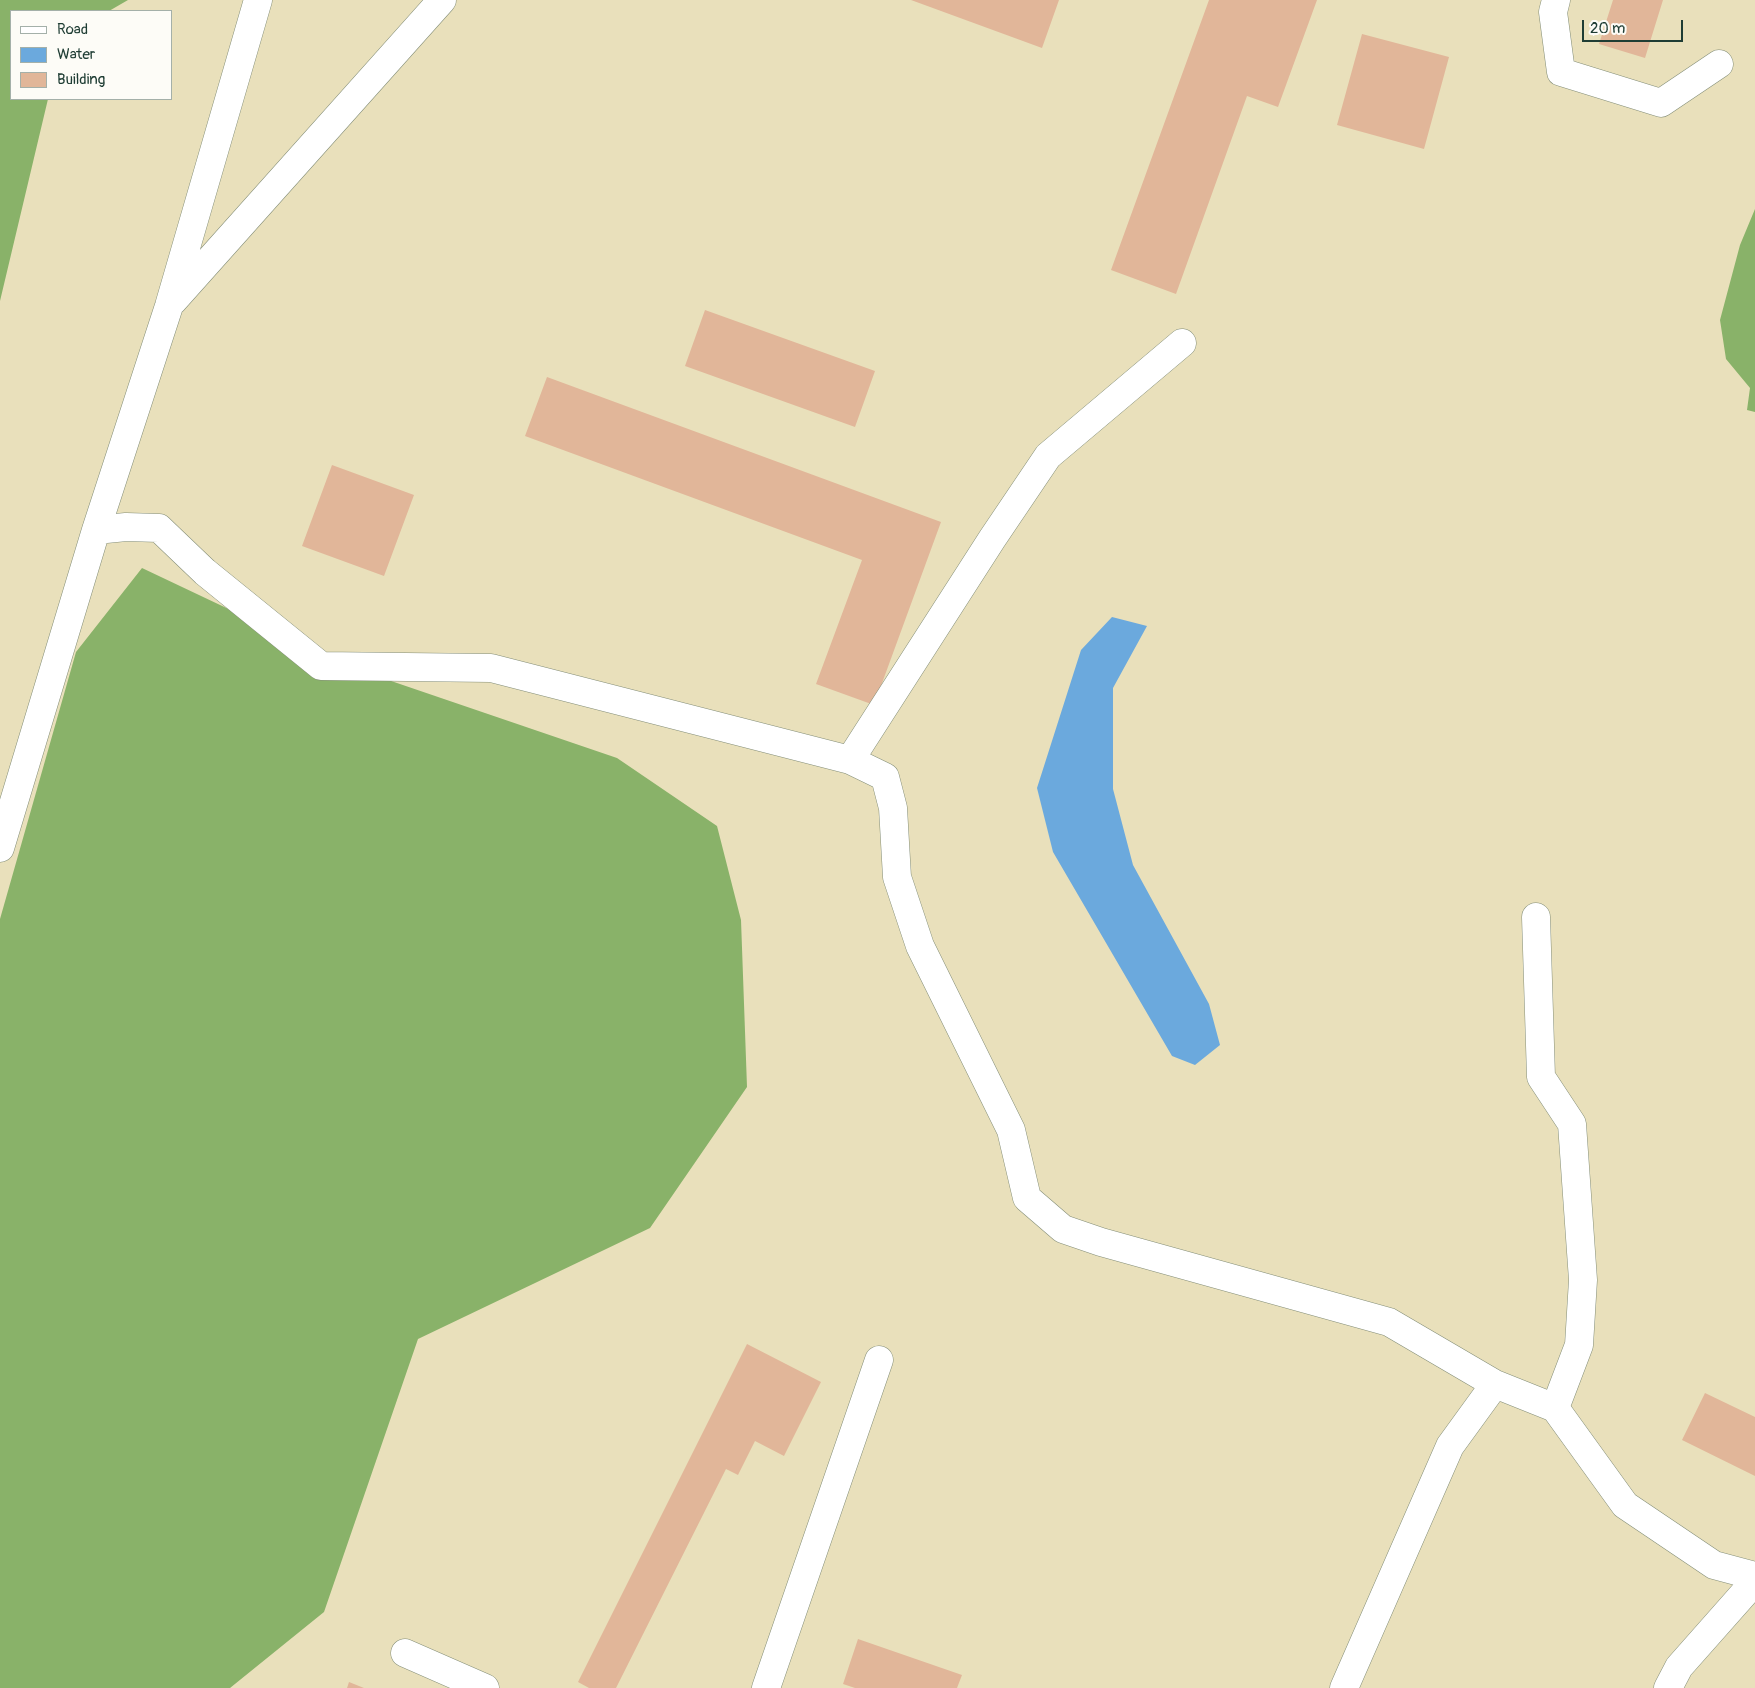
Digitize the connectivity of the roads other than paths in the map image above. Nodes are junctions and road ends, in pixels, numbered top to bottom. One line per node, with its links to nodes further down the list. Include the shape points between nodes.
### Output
1 (258, 0): 5 (street)
2 (442, 0): 5 (street)
3 (1556, 0): 4 (street, via 1553,12 1561,72 1661,103)
4 (1719, 64)
5 (169, 306): 7 (street)
6 (1182, 343): 8 (street, via 1048,456)
7 (96, 530): 8 (street, via 160,528 205,572 321,666 492,668); 9 (street)
8 (850, 760): 12 (street, via 885,777 893,808 897,877 920,946 1011,1130 1027,1198 1063,1229 1389,1322)
9 (0, 848)
10 (1536, 917): 13 (street, via 1541,1077 1572,1124 1583,1280 1579,1345)
11 (879, 1360): 18 (street)
12 (1495, 1384): 13 (street); 19 (street, via 1450,1446)
13 (1555, 1408): 14 (street, via 1625,1505 1714,1565)
14 (1755, 1576)
15 (1755, 1581): 20 (street, via 1678,1667)
16 (405, 1653): 17 (street)
17 (485, 1688)
18 (766, 1688)
19 (1344, 1688)
20 (1668, 1688)

